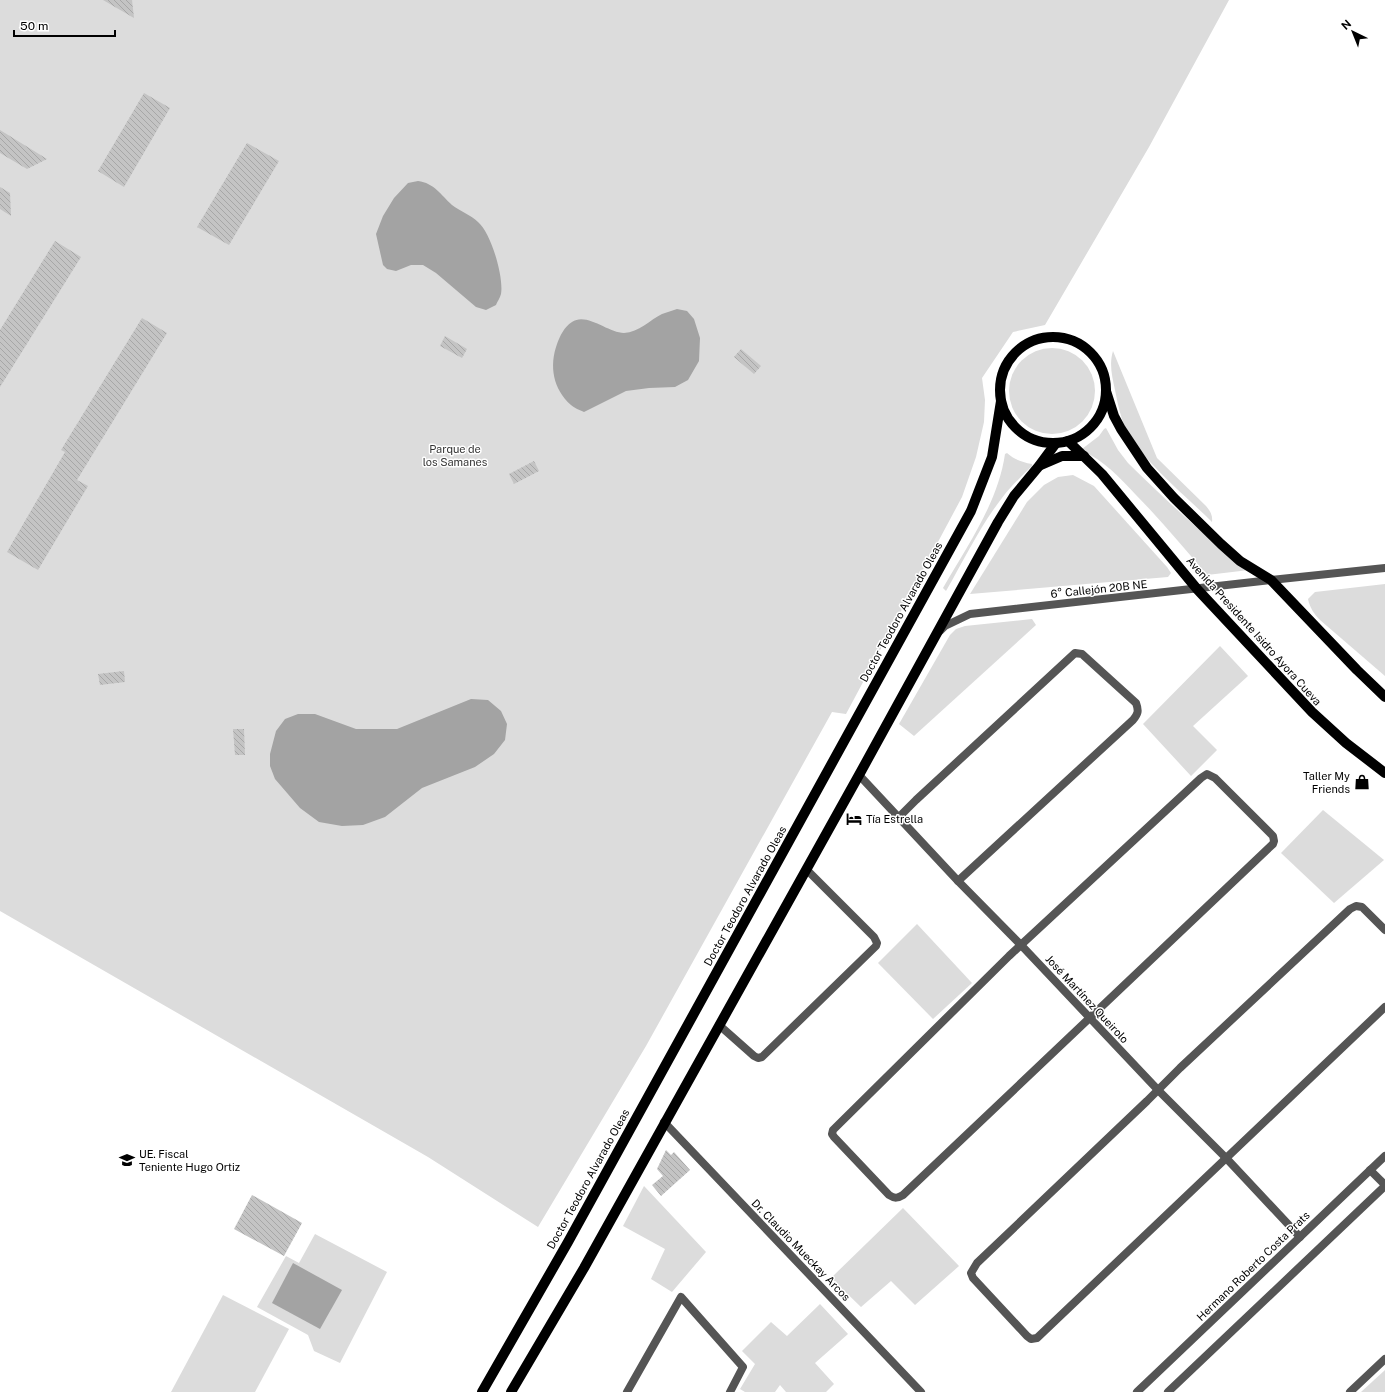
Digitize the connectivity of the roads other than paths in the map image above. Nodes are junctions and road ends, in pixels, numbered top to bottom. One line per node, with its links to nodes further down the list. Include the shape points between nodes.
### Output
1 (1106, 391): 2 (main road, via 1100,365 1092,354 1081,345 1055,337 1032,342 1012,357 1004,370 1000,388); 3 (main road, via 1098,418 1085,432); 8 (main road, via 1114,416 1147,468 1221,544)
2 (1001, 401): 4 (main road, via 1008,418 1021,432 1043,442); 30 (main road, Doctor Teodoro Alvarado Oleas, via 992,457 971,511 572,1235)
3 (1068, 441): 4 (main road); 5 (main road, Avenida Presidente Isidro Ayora Cueva)
4 (1056, 443): 6 (main road)
5 (1084, 456): 6 (main road, via 1062,456); 9 (main road, Avenida Presidente Isidro Ayora Cueva, via 1102,474)
6 (1039, 466): 10 (main road, via 1014,496 998,522)
7 (1385, 568): 8 (street)
8 (1271, 580): 9 (street, 6° Callejón 20B NE); 11 (main road)
9 (1197, 589): 10 (street, 6° Callejón 20B NE, via 970,614 945,626); 12 (main road, Avenida Presidente Isidro Ayora Cueva, via 1312,712 1346,744)
10 (937, 634): 13 (main road)
11 (1385, 697)
12 (1385, 773)
13 (859, 775): 14 (street, José Martínez Queirolo); 15 (main road)
14 (899, 817): 16 (street, José Martínez Queirolo); 16 (street, via 1075,653 1082,654 1136,703 1138,712 1133,720)
15 (806, 869): 21 (main road); 21 (street, via 874,937 876,946 762,1056 754,1056)
16 (958, 881): 18 (street, José Martínez Queirolo)
17 (1385, 930): 22 (street, via 1362,907 1350,909)
18 (1021, 945): 20 (street, José Martínez Queirolo); 20 (street, via 1204,775 1215,778 1273,836 1274,841 1270,846); 20 (street, via 836,1127 832,1134 839,1143 889,1195 898,1198)
19 (1385, 1007): 25 (street)
20 (1089, 1017): 22 (street, José Martínez Queirolo)
21 (719, 1025): 23 (main road)
22 (1158, 1090): 25 (street, José Martínez Queirolo); 25 (street, via 973,1268 973,1278 1027,1336 1031,1339 1037,1338)
23 (664, 1122): 31 (main road); 34 (street, Dr. Claudio Mueckay Arcos)
24 (1385, 1156): 26 (street, Hermano Roberto Costa Prats)
25 (1226, 1158): 28 (street, José Martínez Queirolo)
26 (1370, 1170): 27 (street); 28 (street, Hermano Roberto Costa Prats)
27 (1385, 1186): 36 (street)
28 (1300, 1237): 35 (street, Hermano Roberto Costa Prats)
29 (1385, 1359): 37 (street)
30 (482, 1392)
31 (512, 1392)
32 (627, 1392): 33 (street, via 681,1297 744,1367)
33 (730, 1392)
34 (921, 1392)
35 (1136, 1392)
36 (1168, 1392)
37 (1350, 1392)

